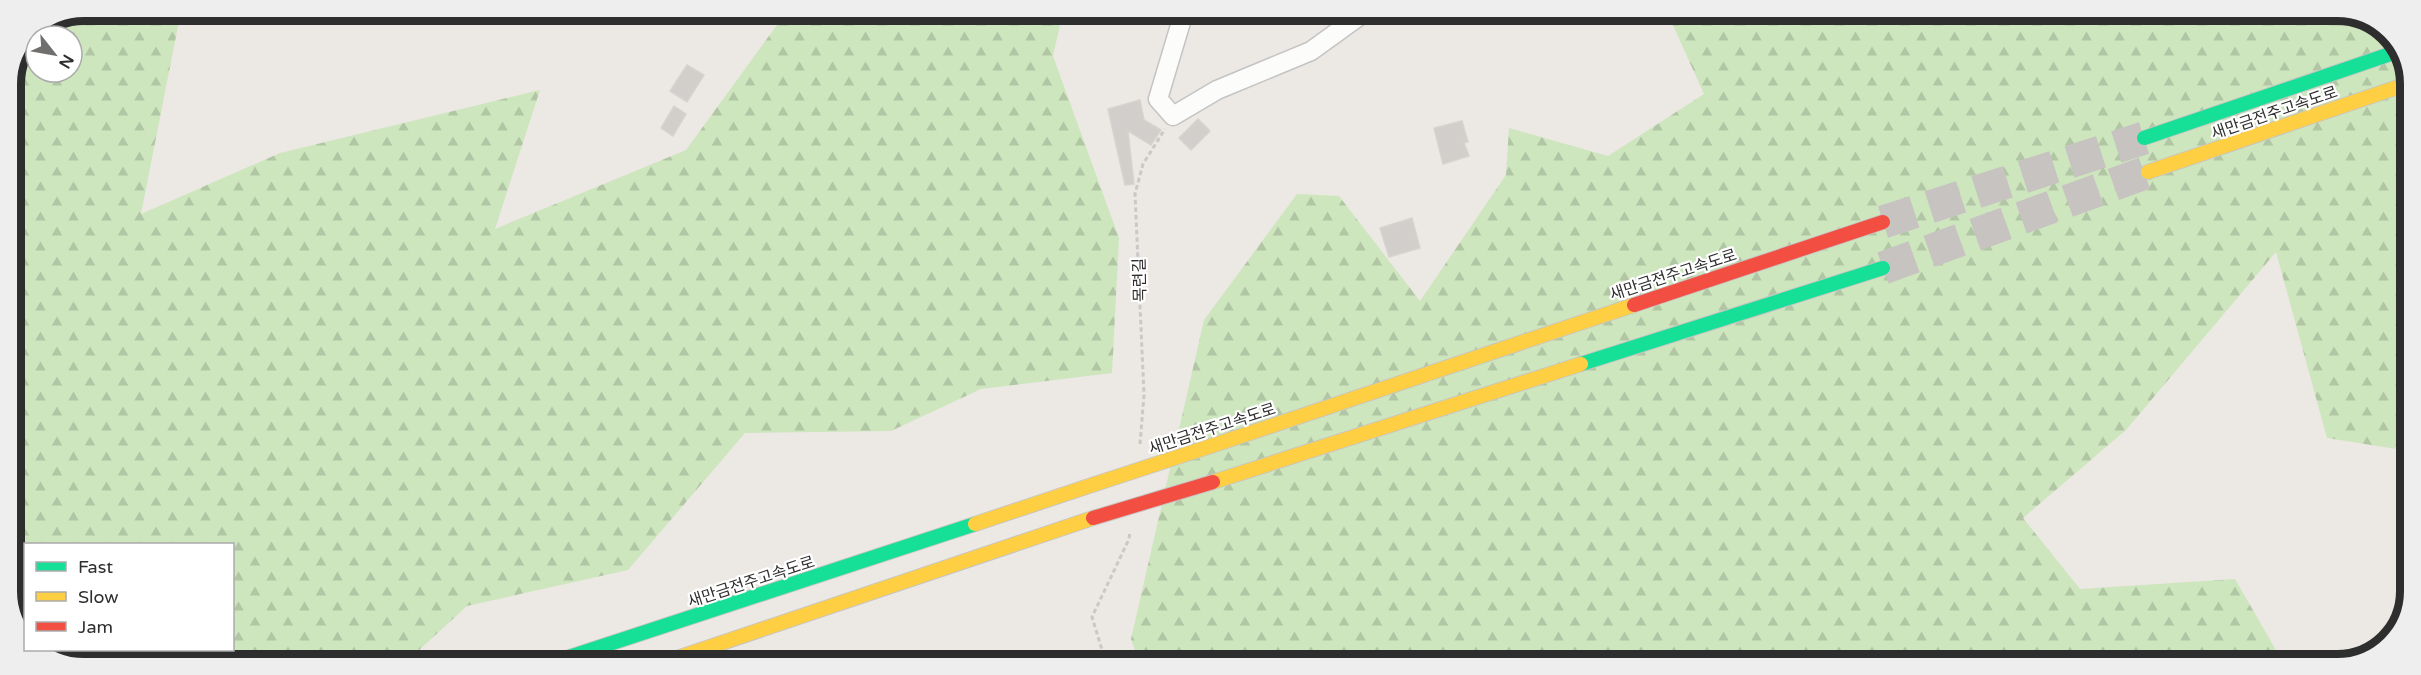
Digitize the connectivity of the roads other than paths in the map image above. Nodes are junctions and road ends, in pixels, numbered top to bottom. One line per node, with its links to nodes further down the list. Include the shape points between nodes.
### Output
1 (1181, 21): 2 (street, via 1158,99 1173,116 1217,90 1311,51)
2 (1353, 21)
3 (2392, 53): 5 (highway, 새만금전주고속도로)
4 (2400, 86): 6 (highway, 새만금전주고속도로)
5 (2144, 138)
6 (2148, 172)
7 (1883, 222): 9 (highway, 새만금전주고속도로, bridge)
8 (1883, 268): 10 (highway, bridge, via 1093,518)
9 (580, 654)
10 (689, 654)

